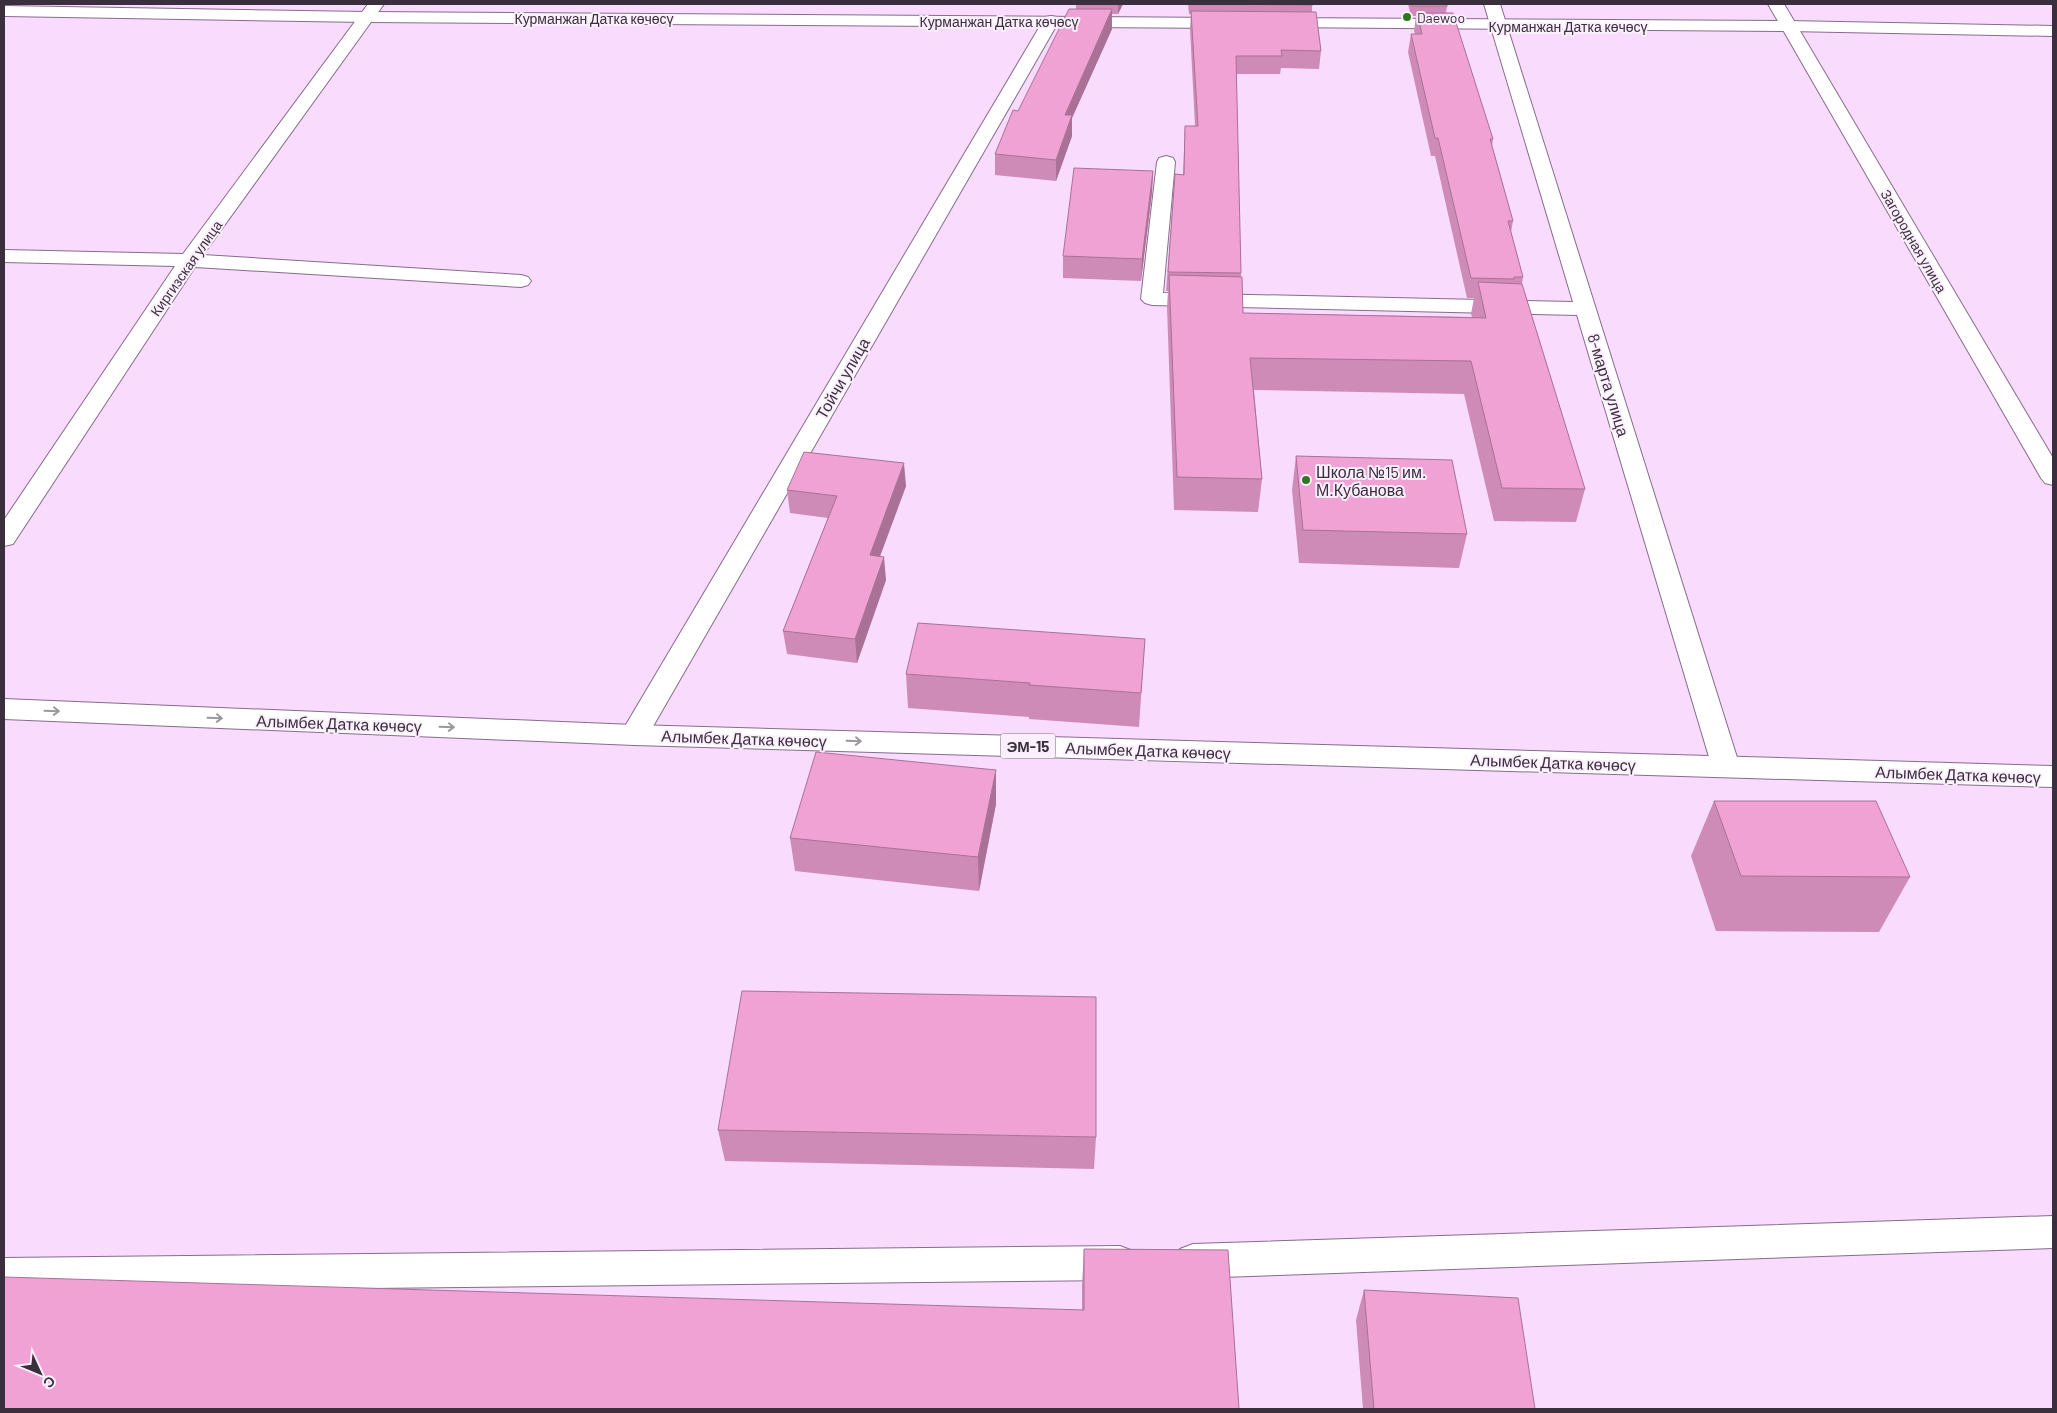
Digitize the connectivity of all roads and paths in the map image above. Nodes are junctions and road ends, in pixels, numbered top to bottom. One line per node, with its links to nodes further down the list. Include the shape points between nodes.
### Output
1 (1492, 4): 8 (street, 8-марта улица)
2 (1776, 4): 9 (street, Загородная улица)
3 (371, 10): 4 (street, Курманжан Датка көчөсү); 5 (street, Курманжан Датка көчөсү); 13 (street, Киргизская улица)
4 (4, 11)
5 (1051, 21): 6 (street, Курманжан Датка көчөсү); 19 (street, Тойчи улица)
6 (1240, 23)
7 (1260, 23): 8 (street, Курманжан Датка көчөсү)
8 (1499, 26): 9 (street, Курманжан Датка көчөсү); 15 (street, 8-марта улица)
9 (1788, 26): 10 (street, Курманжан Датка көчөсү); 16 (street, Загородная улица)
10 (2053, 31)
11 (1166, 162): 15 (street, via 1152,299)
12 (4, 256): 13 (street)
13 (190, 260): 14 (street); 17 (street, Киргизская улица)
14 (521, 281)
15 (1585, 308): 20 (street, 8-марта улица)
16 (2053, 478)
17 (4, 538)
18 (4, 710): 19 (street, Алымбек Датка көчөсү / ЭМ-15, one-way to 19)
19 (634, 735): 20 (street, Алымбек Датка көчөсү / ЭМ-15, one-way to 20)
20 (1726, 767): 21 (street, Алымбек Датка көчөсү / ЭМ-15)
21 (2053, 777)
22 (2053, 1232): 23 (street, via 1152,1262)
23 (4, 1275)

